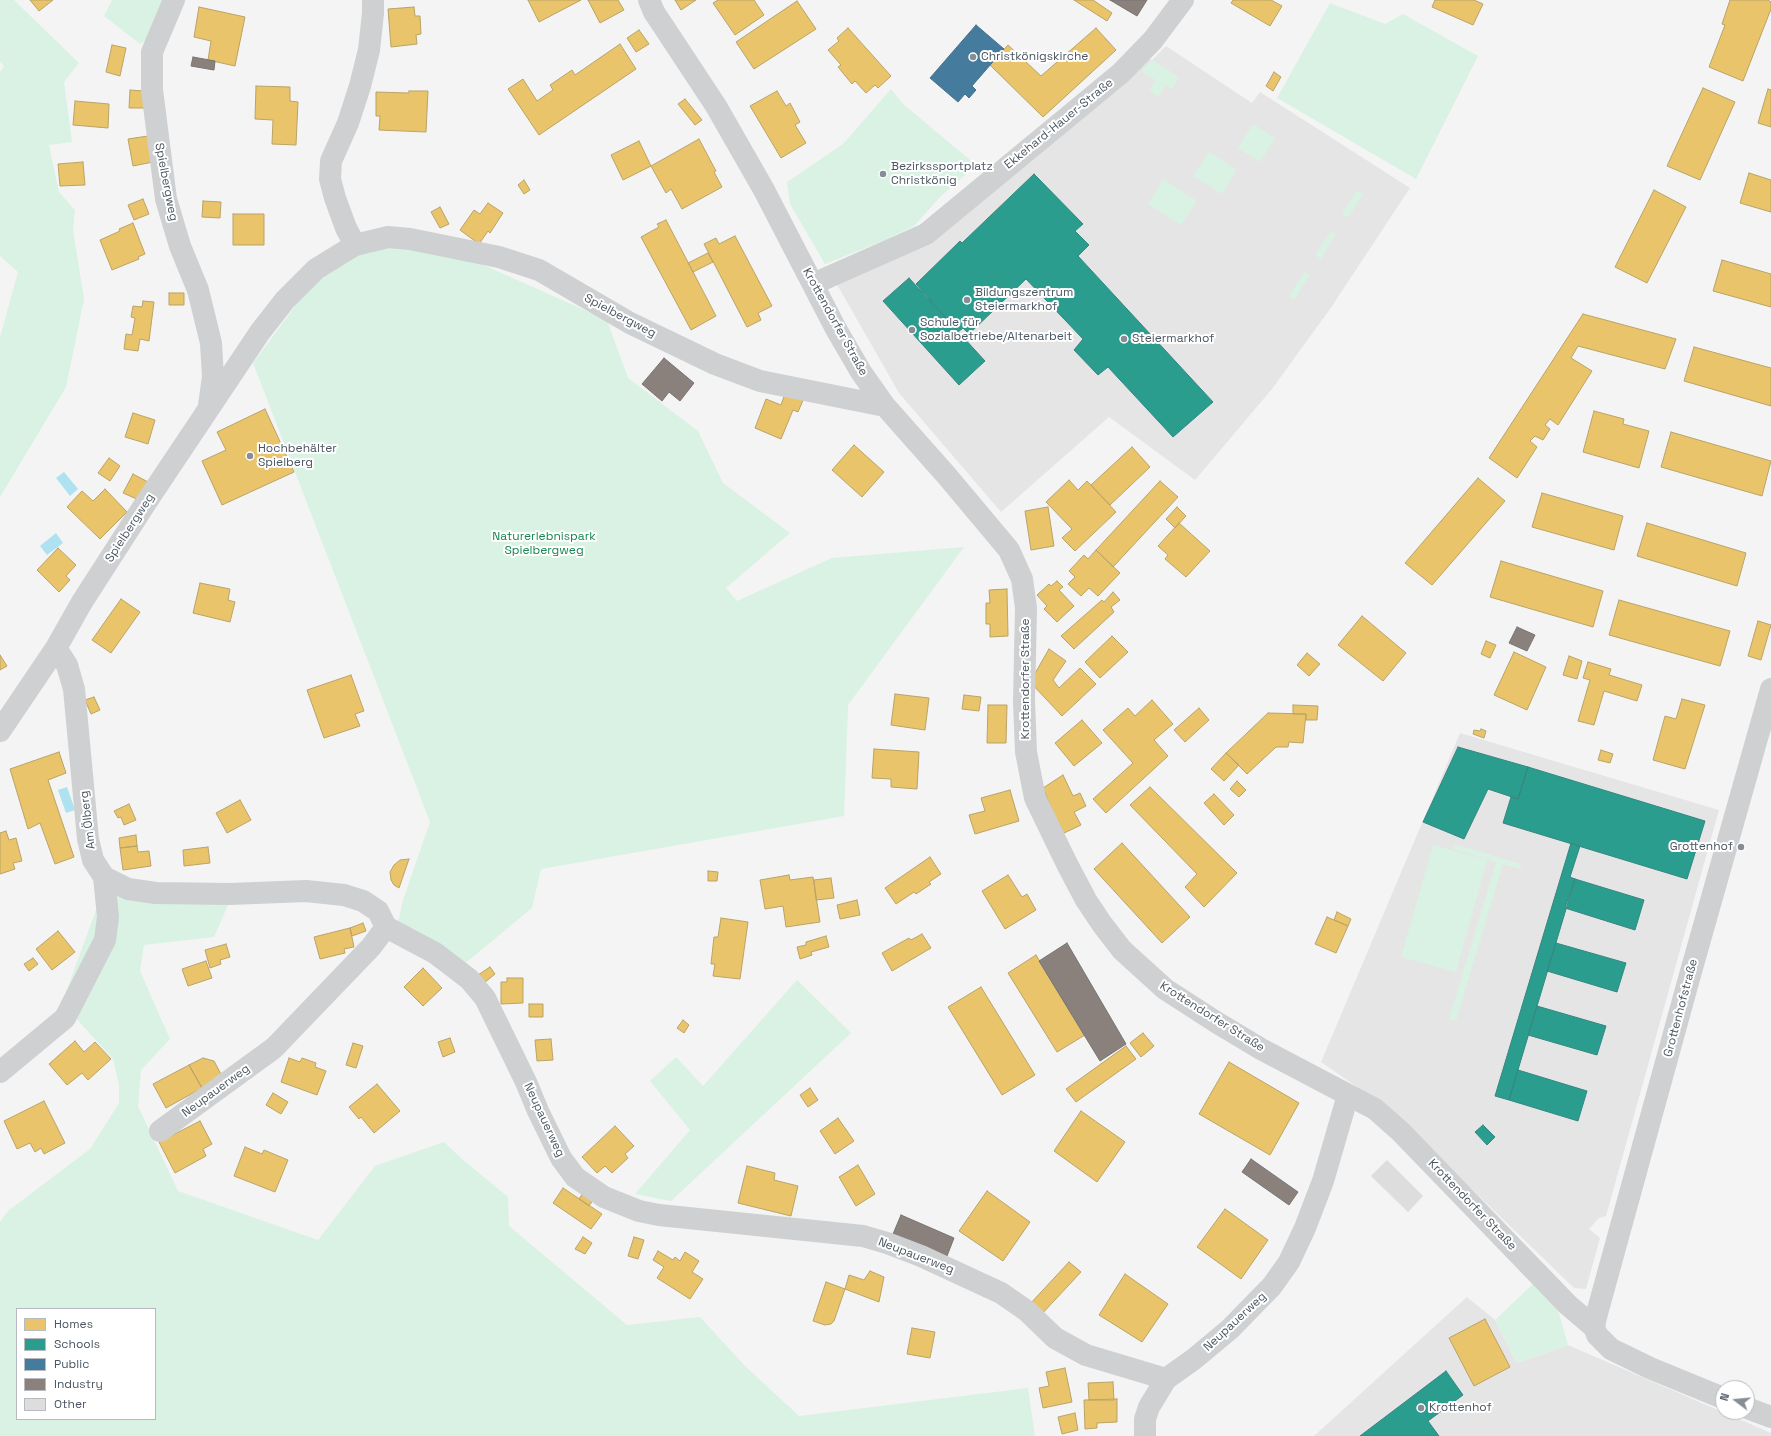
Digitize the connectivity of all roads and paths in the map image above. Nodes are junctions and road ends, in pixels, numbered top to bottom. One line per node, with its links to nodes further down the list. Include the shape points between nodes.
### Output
1 (174, 0): 8 (street, Spielbergweg, via 152,52 152,90 166,199 180,246 198,290 211,343 213,377)
2 (373, 0): 5 (street, via 374,13 369,50 360,86 348,123 331,161 330,179 335,198)
3 (649, 0): 6 (street, Krottendorfer Straße, via 654,12 716,106)
4 (1183, 0): 6 (street, Ekkehard-Hauer-Straße, via 1154,40 1121,73 926,234)
5 (355, 245): 7 (street, Spielbergweg, via 388,237 500,257 539,270 630,323 730,370 760,381); 8 (street, Spielbergweg, via 316,269 285,300 260,332)
6 (813, 284): 7 (street, Krottendorfer Straße, via 861,372)
7 (885, 406): 15 (street, Krottendorfer Straße, via 948,476 1008,550 1022,579 1026,608 1026,752 1034,790 1049,828 1090,906 1122,950 1160,985 1222,1026)
8 (209, 410): 9 (street, Spielbergweg, via 82,602)
9 (56, 648): 11 (street); 12 (street, Am Ölberg, via 67,665 74,689 88,839 93,860)
10 (1771, 689): 17 (street, Grottenhofstraße)
11 (0, 731)
12 (104, 877): 13 (street, via 128,889 156,893 306,891 344,895 363,901 378,911); 14 (street, Am Ölberg, via 108,917 105,940 81,990 65,1018)
13 (386, 927): 16 (street, Neupauerweg, via 371,947 274,1048); 18 (street, Neupauerweg, via 435,953 470,979 485,998 561,1158 575,1177 604,1196 626,1207 659,1215 863,1236 887,1243 1001,1293 1027,1311 1055,1338 1086,1355)
14 (0, 1072)
15 (1348, 1095): 17 (street, Krottendorfer Straße, via 1375,1109 1401,1132 1568,1305); 18 (street, Neupauerweg, via 1323,1181 1289,1262 1272,1286 1230,1329)
16 (160, 1131)
17 (1594, 1328): 19 (street, Krottendorfer Straße, via 1597,1335 1611,1349)
18 (1166, 1379): 22 (street, via 1149,1407 1145,1419)
19 (1715, 1395)
20 (1755, 1411): 21 (street)
21 (1771, 1417)
22 (1145, 1436)

